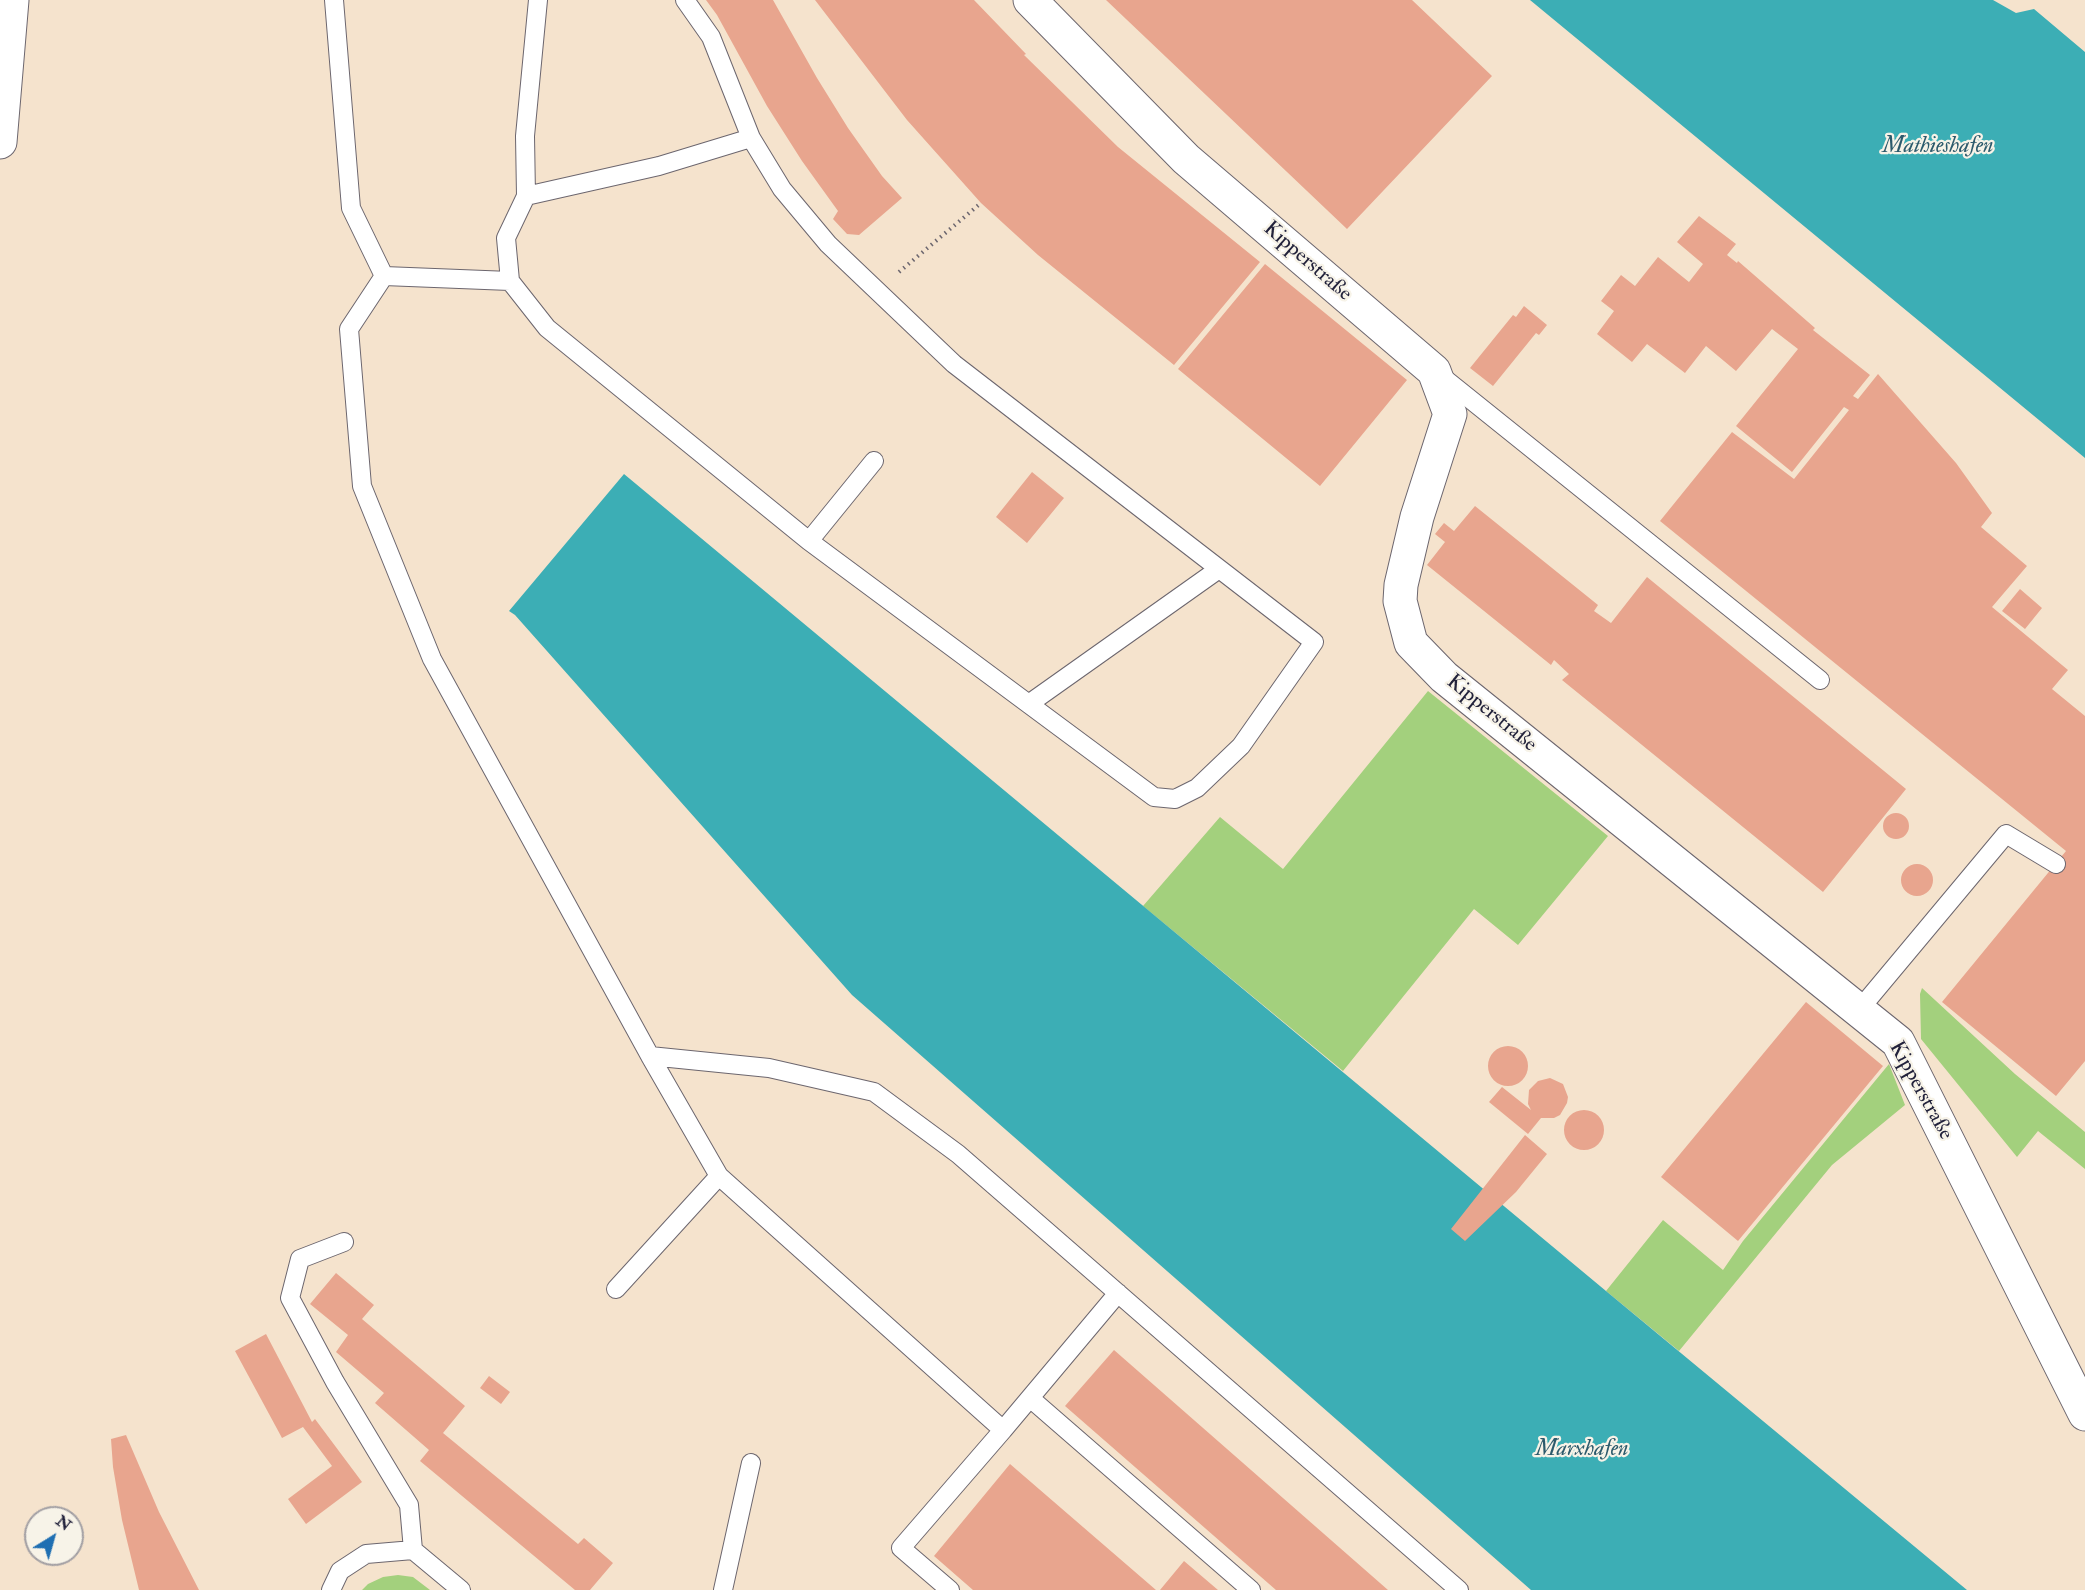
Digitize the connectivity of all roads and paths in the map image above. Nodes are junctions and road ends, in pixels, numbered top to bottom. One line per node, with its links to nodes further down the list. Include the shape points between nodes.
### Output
1 (12, 0): 7 (street)
2 (334, 0): 10 (lane, via 351,208)
3 (538, 0): 8 (lane, via 525,136)
4 (685, 0): 6 (lane, via 711,37)
5 (1030, 0): 13 (street, Kipperstraße, via 1186,159)
6 (751, 138): 8 (lane, via 659,166); 12 (lane, via 782,189 828,244)
7 (0, 142)
8 (526, 196): 11 (lane, via 506,238)
9 (981, 203): 12 (path)
10 (384, 276): 11 (lane); 21 (lane, via 350,329 362,486 432,659)
11 (510, 281): 15 (lane, via 547,327)
12 (876, 290): 16 (lane, via 954,364)
13 (1434, 371): 17 (lane); 20 (street, Kipperstraße, via 1450,414 1417,516 1401,585 1400,601 1411,644 1444,677)
14 (874, 461): 15 (lane)
15 (809, 541): 18 (lane)
16 (1219, 569): 18 (lane); 18 (lane, via 1314,642 1241,746 1197,788 1174,799 1154,797)
17 (1820, 680)
18 (1030, 703)
19 (2056, 864): 20 (lane, via 2006,834)
20 (1859, 1010): 27 (street, Kipperstraße, via 1898,1042)
21 (650, 1056): 22 (lane); 25 (lane, via 769,1068 874,1092 958,1154)
22 (719, 1176): 24 (lane); 28 (lane)
23 (344, 1242): 30 (lane, via 300,1259 290,1298 335,1382 409,1504)
24 (616, 1289)
25 (1118, 1293): 26 (lane); 36 (lane)
26 (1030, 1398): 28 (lane); 35 (lane)
27 (2085, 1414)
28 (1003, 1430): 34 (lane, via 901,1548)
29 (751, 1463): 33 (lane)
30 (412, 1550): 31 (lane, via 366,1554 340,1571); 32 (lane)
31 (331, 1590)
32 (461, 1590)
33 (723, 1590)
34 (950, 1590)
35 (1251, 1590)
36 (1459, 1590)

